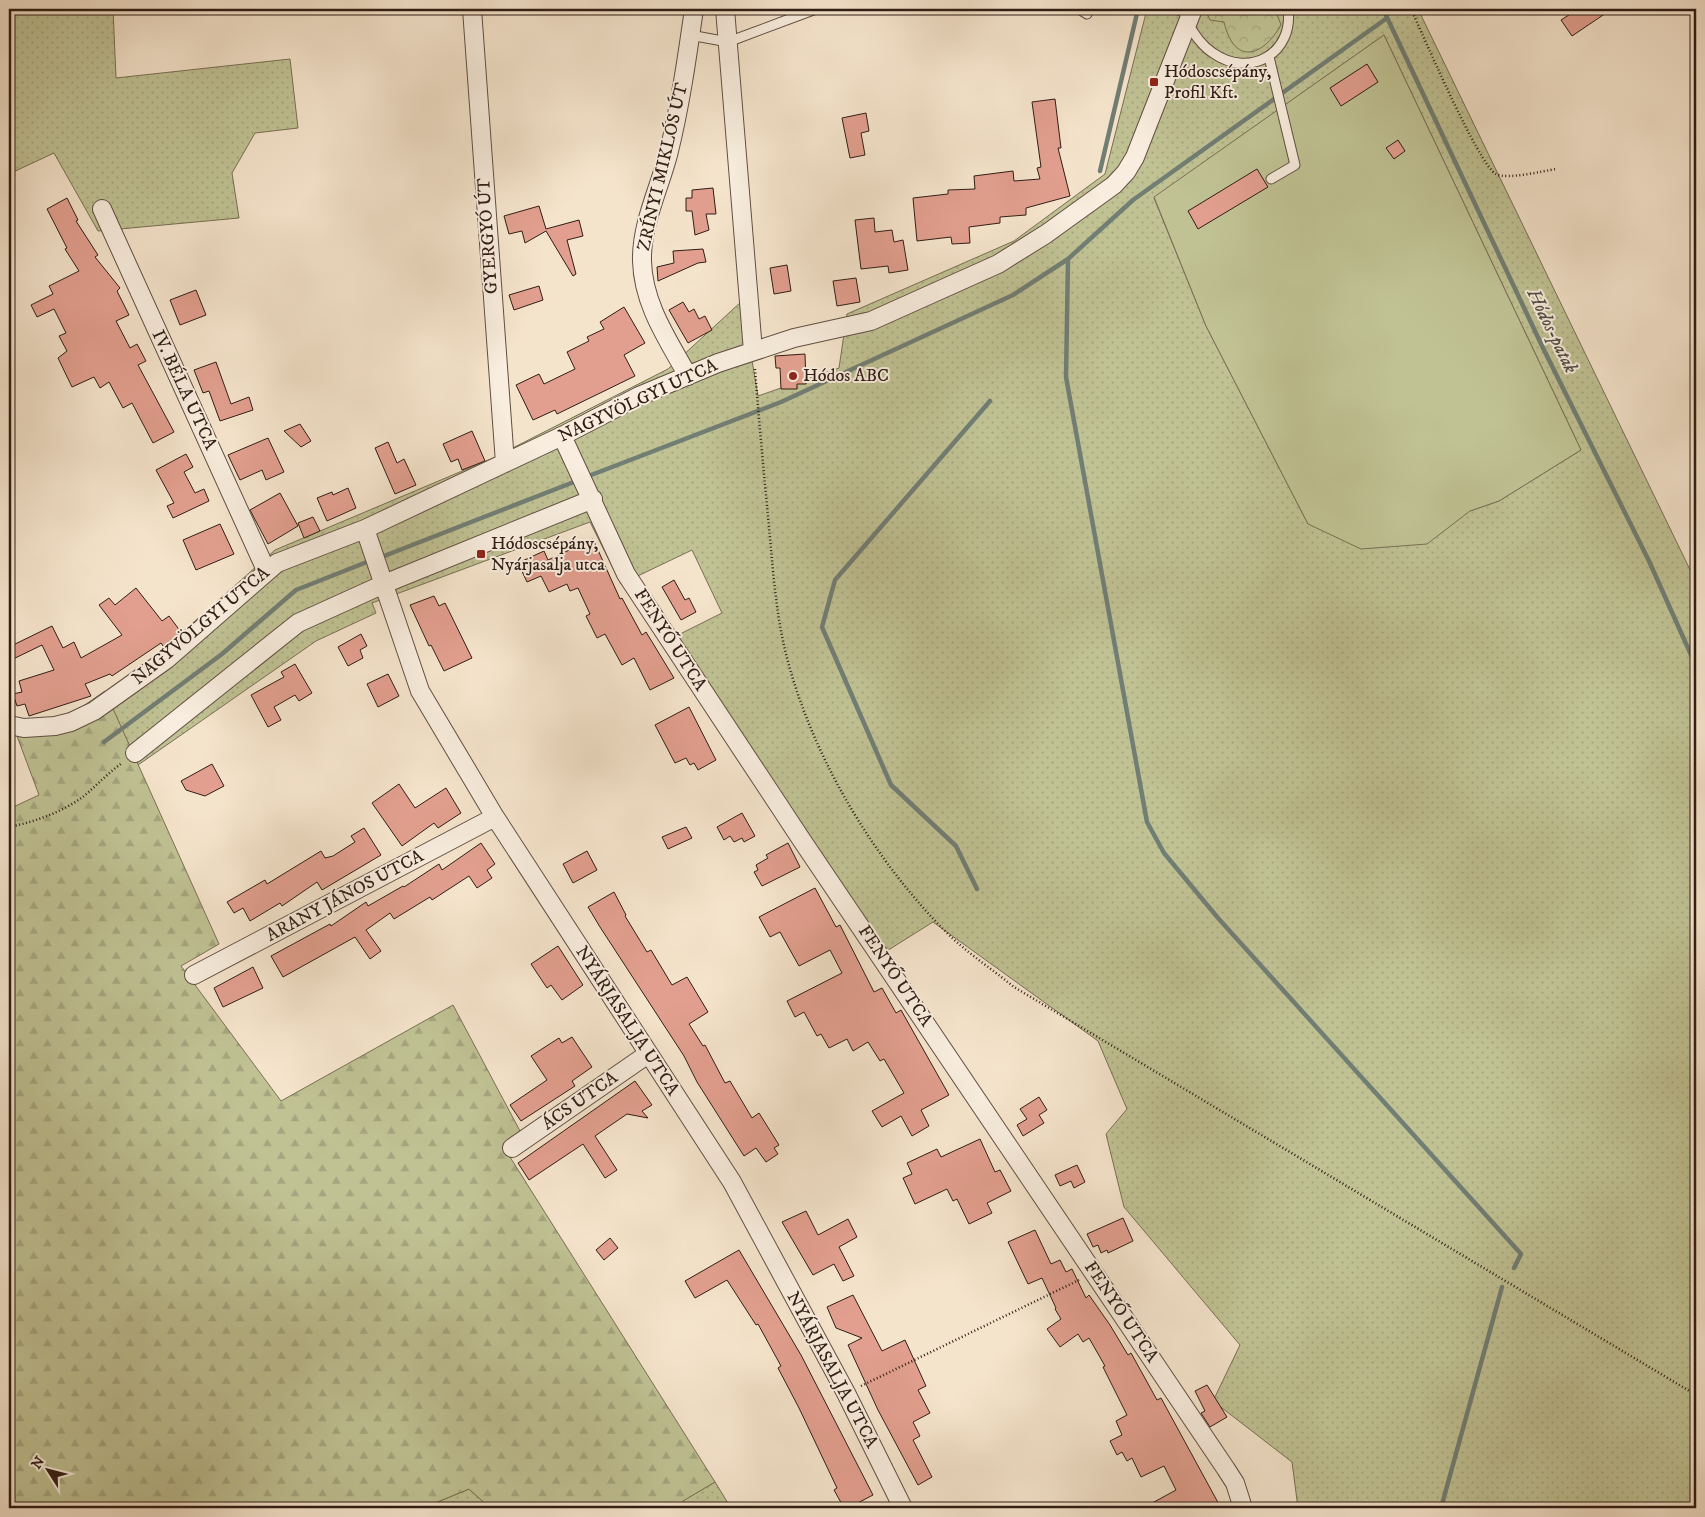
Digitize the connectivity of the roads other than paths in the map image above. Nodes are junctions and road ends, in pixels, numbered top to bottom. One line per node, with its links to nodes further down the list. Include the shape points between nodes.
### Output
1 (472, 9): 17 (street, GYERGYÓ ÚT)
2 (694, 9): 9 (street, ZRÍNYI MIKLÓS ÚT)
3 (725, 9): 10 (street)
4 (816, 9): 10 (lane)
5 (1079, 9): 7 (lane)
6 (1288, 9): 11 (lane, via 1288,32)
7 (1088, 14)
8 (1187, 14): 11 (lane, via 1205,46 1222,58 1245,63); 14 (street, NAGYVÖLGYI UTCA, via 1135,157 1114,185 998,264 872,320)
9 (690, 35): 10 (lane); 15 (street, ZRÍNYI MIKLÓS ÚT, via 668,155 650,206 642,260 648,298 655,317)
10 (728, 42): 14 (street)
11 (1269, 57): 12 (lane, via 1296,165)
12 (1271, 178)
13 (102, 209): 20 (street, IV. BÉLA UTCA)
14 (753, 351): 15 (street, NAGYVÖLGYI UTCA)
15 (688, 376): 16 (street, NAGYVÖLGYI UTCA, via 639,396)
16 (562, 436): 17 (street, NAGYVÖLGYI UTCA); 18 (street, FENYŐ UTCA)
17 (505, 463): 19 (street, NAGYVÖLGYI UTCA)
18 (586, 485): 21 (street); 29 (street, FENYŐ UTCA, via 626,574 1226,1469 1235,1483)
19 (365, 529): 20 (street, NAGYVÖLGYI UTCA); 21 (street, NYÁRJASALJA UTCA)
20 (266, 570): 22 (street, NAGYVÖLGYI UTCA, via 167,659 94,711 55,726 24,728)
21 (381, 576): 23 (street, via 298,623); 24 (street, NYÁRJASALJA UTCA, via 420,691)
22 (9, 725)
23 (135, 753)
24 (495, 817): 25 (street, ARANY JÁNOS UTCA); 26 (street, NYÁRJASALJA UTCA)
25 (194, 975)
26 (648, 1054): 27 (street, ÁCS UTCA); 28 (street, NYÁRJASALJA UTCA, via 732,1182 846,1393)
27 (512, 1148)
28 (903, 1508)
29 (1242, 1508)

